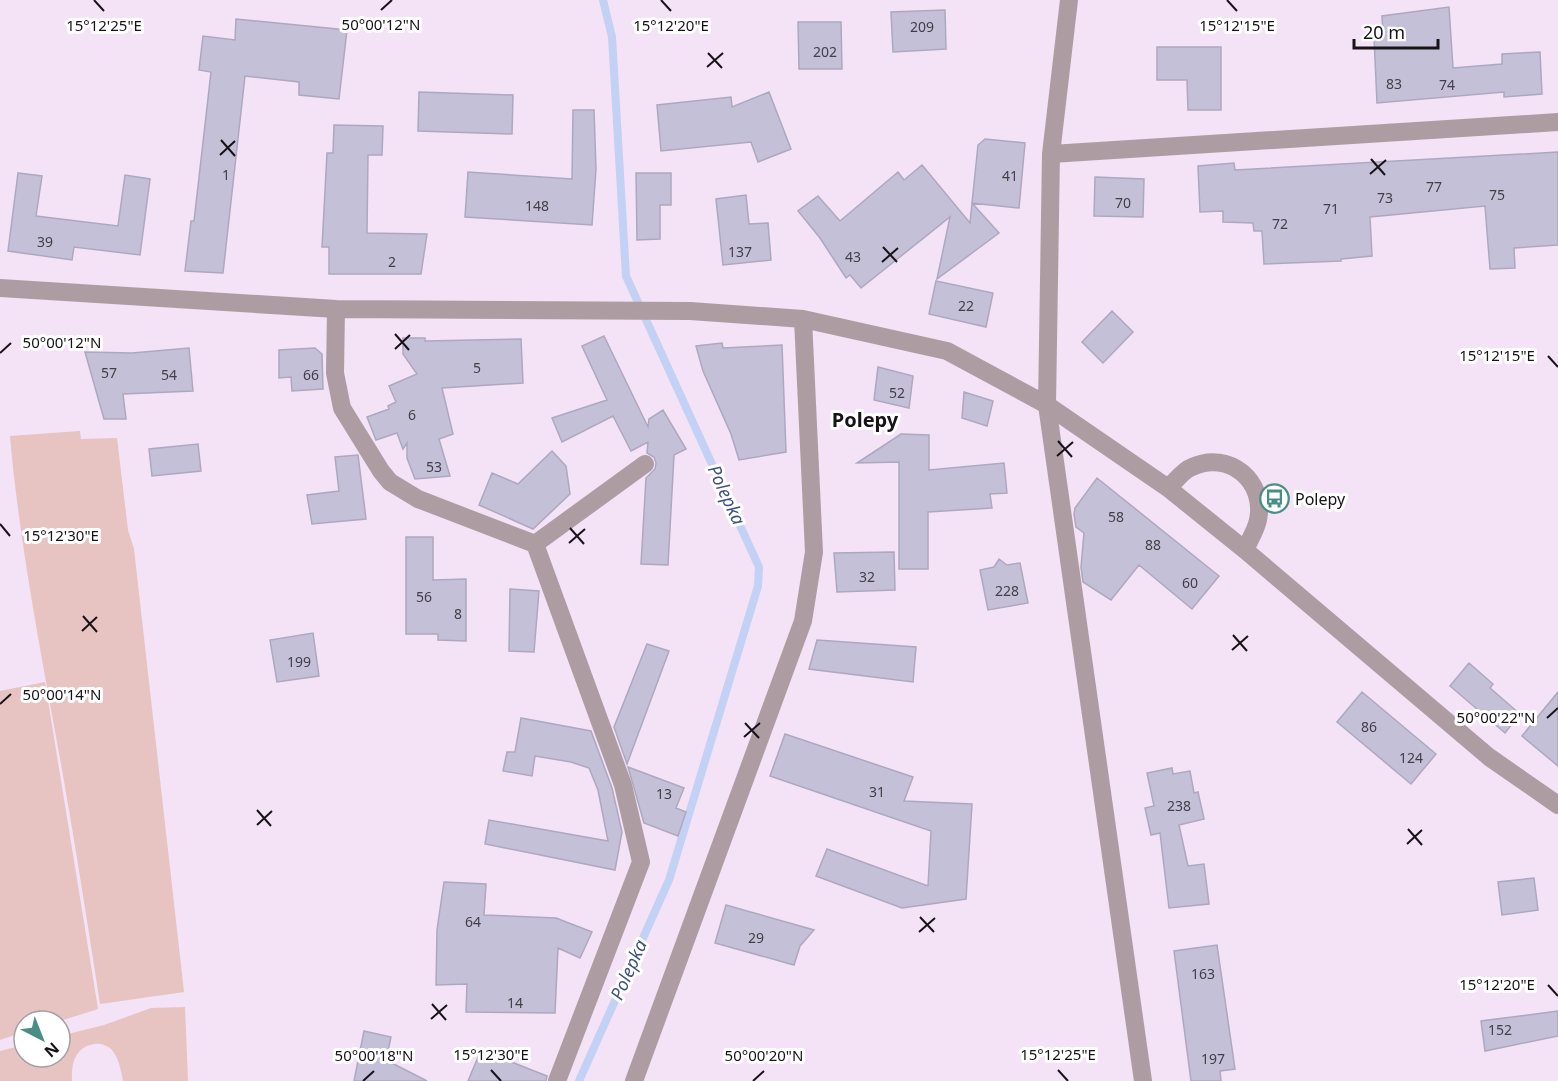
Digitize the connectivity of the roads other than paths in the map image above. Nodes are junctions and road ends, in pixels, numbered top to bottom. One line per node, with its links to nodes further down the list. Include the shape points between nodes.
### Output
1 (1069, 0): 3 (street)
2 (1558, 122): 3 (street)
3 (1051, 154): 7 (street)
4 (0, 288): 5 (street)
5 (336, 309): 6 (street, via 690,311); 10 (street, via 335,373 342,408 390,482 418,500)
6 (803, 319): 7 (street, via 947,351); 14 (street, via 814,552 803,621)
7 (1047, 405): 9 (street); 15 (street)
8 (645, 464): 10 (street)
9 (1168, 488): 11 (street); 11 (street, via 1191,467 1219,460 1242,472 1257,493 1258,520)
10 (535, 544): 13 (street, via 623,785 640,862)
11 (1245, 550): 12 (street, via 1489,757)
12 (1558, 805)
13 (557, 1081)
14 (634, 1081)
15 (1143, 1081)

